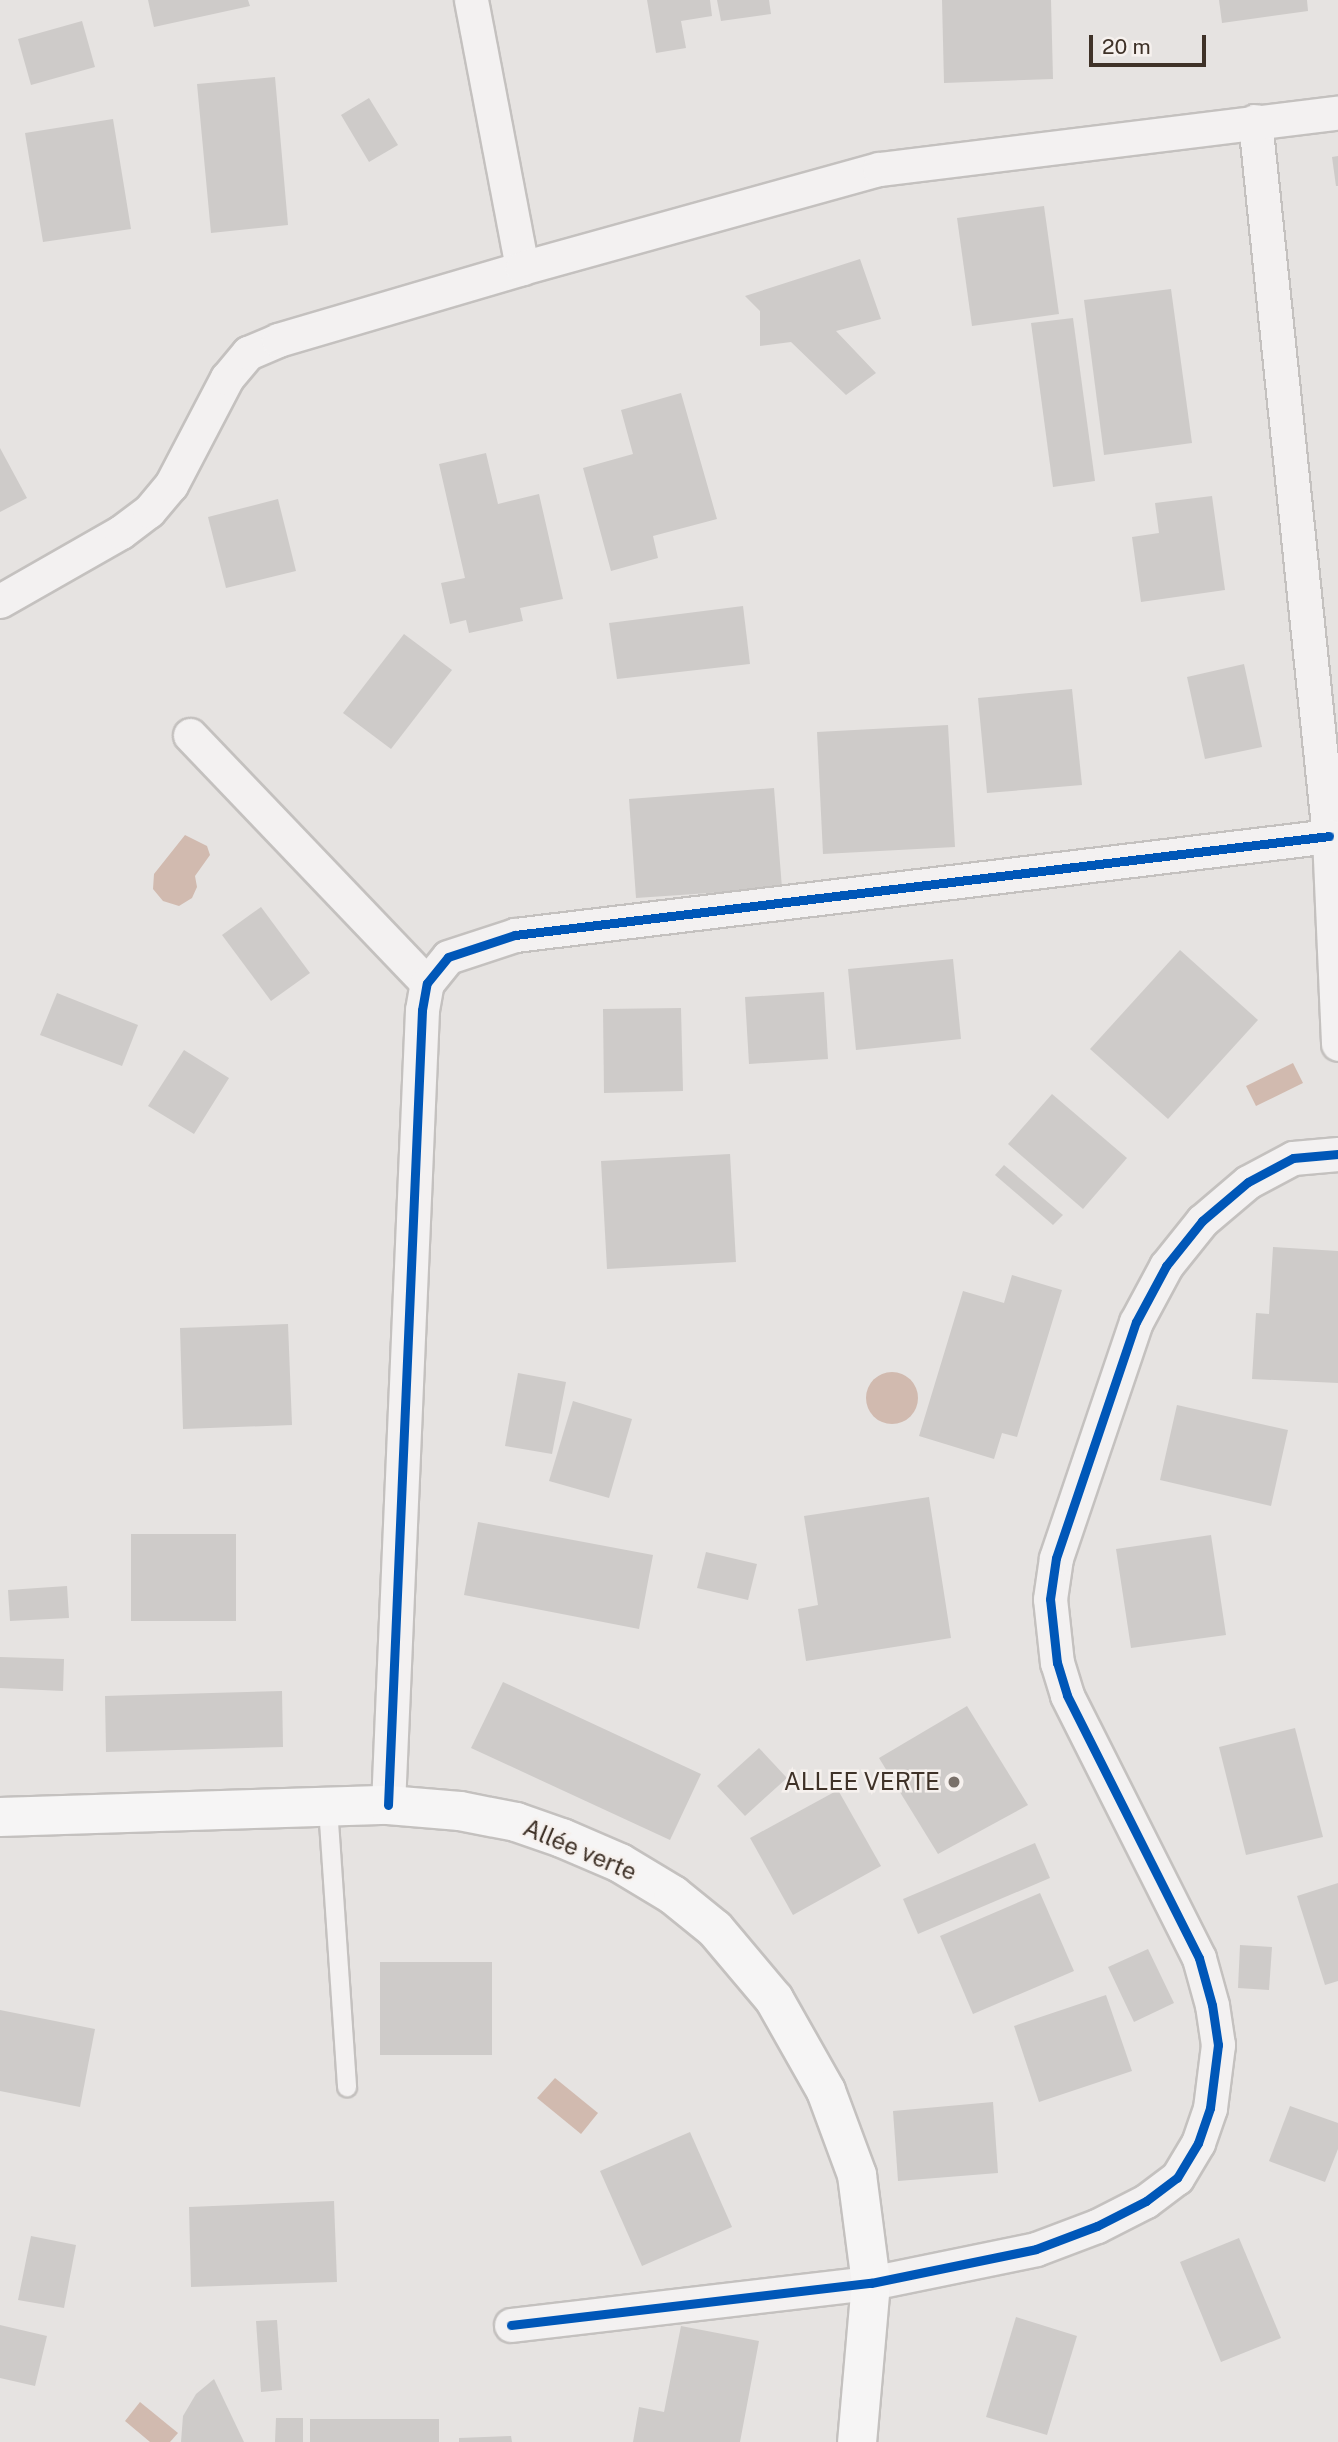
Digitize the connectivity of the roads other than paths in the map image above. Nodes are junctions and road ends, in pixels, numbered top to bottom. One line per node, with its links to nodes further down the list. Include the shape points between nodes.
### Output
1 (471, 0): 4 (street)
2 (1338, 113): 3 (street)
3 (1255, 121): 4 (street, via 879,169); 7 (street)
4 (522, 268): 5 (street, via 278,340 248,353 228,379 171,485 149,511)
5 (0, 601)
6 (190, 736): 8 (street)
7 (1329, 836): 8 (street, via 515,936 448,957); 9 (street)
8 (427, 983): 11 (street, via 422,1010)
9 (1338, 1044)
10 (1338, 1154): 15 (street, via 1293,1158 1248,1182 1202,1221 1166,1266 1136,1322 1056,1558 1049,1599 1057,1662 1067,1695 1199,1958 1218,2045 1210,2108 1198,2143 1177,2178 1146,2201 1097,2226 1036,2249)
11 (388, 1805): 12 (street, Allée verte); 15 (street, Allée verte, via 460,1811 516,1822 562,1838 620,1863 673,1895 715,1929 774,1999 826,2091 857,2175)
12 (328, 1807): 13 (street, Allée verte); 14 (lane)
13 (0, 1817)
14 (347, 2087)
15 (871, 2283): 16 (street); 17 (street, Allée verte)
16 (511, 2325)
17 (857, 2442)

